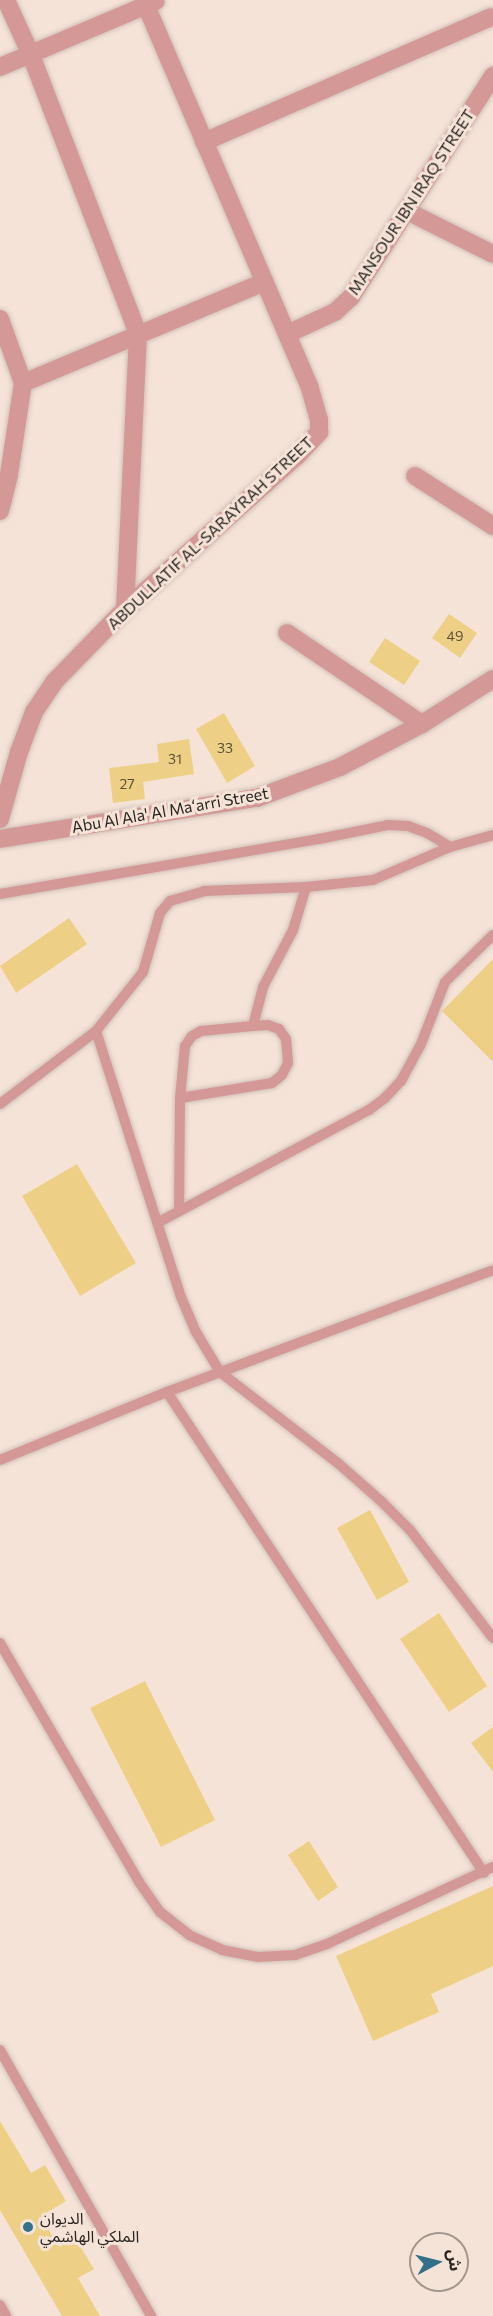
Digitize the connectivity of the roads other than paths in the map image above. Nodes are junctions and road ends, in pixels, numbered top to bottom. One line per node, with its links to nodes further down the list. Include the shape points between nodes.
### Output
1 (6, 0): 5 (street)
2 (483, 0): 4 (street)
3 (149, 2): 5 (street); 8 (street, ABDULLATIF AL-SARAYRAH STREET)
4 (492, 19): 8 (street)
5 (31, 55): 6 (street); 14 (street)
6 (0, 67)
7 (493, 76): 9 (street, MANSOUR IBN IRAQ STREET)
8 (204, 142): 11 (street, ABDULLATIF AL-SARAYRAH STREET)
9 (407, 211): 10 (street); 13 (street, MANSOUR IBN IRAQ STREET, via 351,297 335,312)
10 (493, 254)
11 (265, 282): 13 (street, ABDULLATIF AL-SARAYRAH STREET); 14 (street)
12 (0, 319): 15 (street)
13 (287, 333): 19 (street, ABDULLATIF AL-SARAYRAH STREET, via 316,406 318,432 297,456)
14 (138, 334): 15 (street); 19 (street)
15 (23, 383): 17 (street)
16 (416, 476): 18 (street)
17 (0, 511)
18 (493, 526)
19 (125, 609): 23 (street, ABDULLATIF AL-SARAYRAH STREET, via 54,682 34,712)
20 (287, 633): 22 (street)
21 (493, 679): 22 (street, Abu Al Ala' Al Maʻarri Street)
22 (422, 724): 25 (street, Abu Al Ala' Al Maʻarri Street, via 340,767 257,798)
23 (0, 819)
24 (493, 835): 26 (lane)
25 (0, 839)
26 (450, 847): 27 (lane, via 374,880); 28 (lane, via 428,833 388,825)
27 (306, 886): 30 (lane, via 293,930 263,987); 31 (lane, via 204,891 170,901 160,913 143,972)
28 (0, 894)
29 (493, 935): 34 (lane, via 445,982 421,1044 400,1082 385,1098 361,1115)
30 (253, 1026): 32 (lane, via 201,1031 192,1036 185,1046); 32 (lane, via 279,1029 286,1039 288,1063 282,1075 272,1083)
31 (96, 1031): 33 (lane); 35 (lane)
32 (180, 1098): 34 (lane)
33 (0, 1104)
34 (179, 1211): 35 (lane)
35 (159, 1222): 37 (lane, via 181,1297)
36 (493, 1270): 37 (lane)
37 (220, 1372): 38 (lane); 40 (lane, via 381,1501 410,1530)
38 (167, 1392): 39 (lane); 42 (lane)
39 (0, 1460)
40 (493, 1638)
41 (0, 1643): 42 (lane, via 138,1882 160,1911 189,1935 222,1950 249,1956 294,1955 329,1943)
42 (488, 1870)
43 (0, 2050): 46 (lane)
44 (0, 2305): 45 (lane)
45 (6, 2316)
46 (151, 2316)

